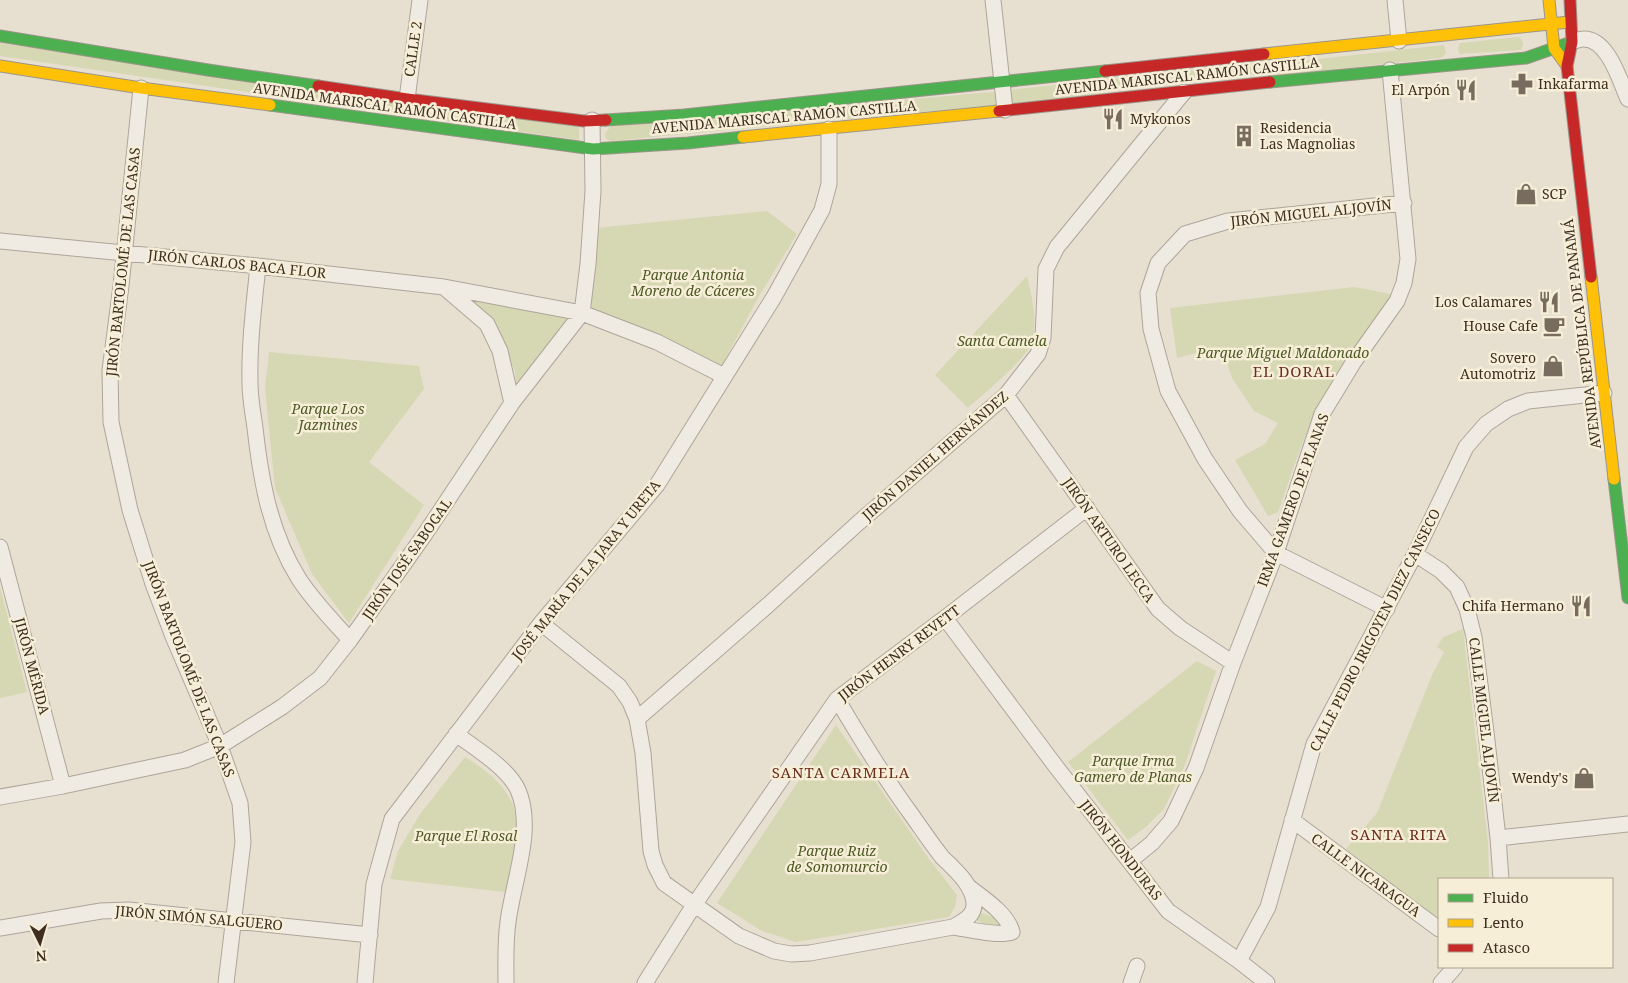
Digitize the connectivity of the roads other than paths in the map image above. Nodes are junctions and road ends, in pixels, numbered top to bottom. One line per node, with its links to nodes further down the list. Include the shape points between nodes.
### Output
1 (420, 0): 21 (street, CALLE 2)
2 (993, 0): 18 (street)
3 (1395, 0): 9 (street)
4 (1549, 0): 7 (main road)
5 (1570, 0): 6 (main road, AVENIDA REPÚBLICA DE PANAMÁ)
6 (1572, 22): 7 (main road, AVENIDA MARISCAL RAMÓN CASTILLA); 10 (main road, AVENIDA REPÚBLICA DE PANAMÁ)
7 (1552, 23): 11 (main road); 12 (main road, AVENIDA MARISCAL RAMÓN CASTILLA)
8 (0, 36): 21 (main road, AVENIDA MARISCAL RAMÓN CASTILLA)
9 (1399, 41): 12 (main road, AVENIDA MARISCAL RAMÓN CASTILLA); 15 (main road, AVENIDA MARISCAL RAMÓN CASTILLA)
10 (1572, 42): 11 (main road, AVENIDA MARISCAL RAMÓN CASTILLA); 14 (main road, AVENIDA REPÚBLICA DE PANAMÁ); 17 (street, via 1583,39 1597,43)
11 (1554, 48): 12 (main road, AVENIDA MARISCAL RAMÓN CASTILLA, via 1526,58); 14 (main road, AVENIDA REPÚBLICA DE PANAMÁ)
12 (1452, 50): 16 (main road, AVENIDA MARISCAL RAMÓN CASTILLA)
13 (0, 66): 19 (main road, AVENIDA MARISCAL RAMÓN CASTILLA)
14 (1567, 66): 34 (main road, AVENIDA REPÚBLICA DE PANAMÁ)
15 (1264, 69): 16 (main road, AVENIDA MARISCAL RAMÓN CASTILLA); 18 (main road, AVENIDA MARISCAL RAMÓN CASTILLA); 20 (main road, AVENIDA MARISCAL RAMÓN CASTILLA)
16 (1390, 70): 27 (street, IRMA GAMERO DE PLANAS)
17 (1623, 74): 22 (street)
18 (1002, 82): 23 (street); 24 (main road, AVENIDA MARISCAL RAMÓN CASTILLA, via 684,115)
19 (141, 88): 26 (main road, AVENIDA MARISCAL RAMÓN CASTILLA); 29 (street, JIRÓN BARTOLOMÉ DE LAS CASAS)
20 (1184, 92): 23 (main road, AVENIDA MARISCAL RAMÓN CASTILLA); 35 (street, JIRÓN DANIEL HERNÁNDEZ, via 1057,247 1046,270 1043,338 1038,354)
21 (407, 99): 24 (main road, AVENIDA MARISCAL RAMÓN CASTILLA)
22 (1628, 99)
23 (1005, 110): 25 (main road, AVENIDA MARISCAL RAMÓN CASTILLA)
24 (592, 120): 26 (street)
25 (829, 129): 26 (main road, AVENIDA MARISCAL RAMÓN CASTILLA); 33 (street, JOSÉ MARÍA DE LA JARA Y URETA, via 829,184 822,210 774,297)
26 (592, 149): 32 (street, via 593,191)
27 (1404, 202): 38 (street, JIRÓN MIGUEL ALJOVÍN, via 1228,220 1185,234 1158,263 1148,293 1151,329 1168,391 1204,459); 39 (street, IRMA GAMERO DE PLANAS, via 1408,259 1397,301 1322,414)
28 (0, 241): 29 (street, JIRÓN CARLOS BACA FLOR)
29 (124, 253): 30 (street, JIRÓN CARLOS BACA FLOR); 52 (street, JIRÓN BARTOLOMÉ DE LAS CASAS, via 110,370 111,422 130,510 154,584)
30 (258, 266): 31 (street, JIRÓN CARLOS BACA FLOR); 47 (street, via 250,384 263,490 282,548 299,579 319,607)
31 (444, 287): 32 (street, JIRÓN CARLOS BACA FLOR); 36 (street, via 487,324 500,351)
32 (582, 313): 33 (street, JIRÓN CARLOS BACA FLOR, via 657,342); 36 (street, JIRÓN JOSÉ SABOGAL)
33 (724, 376): 46 (street, JOSÉ MARÍA DE LA JARA Y URETA, via 657,485)
34 (1604, 393): 42 (street, CALLE PEDRO IRIGOYEN DIEZ CANSECO, via 1528,402 1508,409 1486,424 1466,447); 43 (main road, AVENIDA REPÚBLICA DE PANAMÁ)
35 (1006, 395): 37 (street, JIRÓN ARTURO LECCA); 50 (street, JIRÓN DANIEL HERNÁNDEZ)
36 (512, 402): 47 (street, JIRÓN JOSÉ SABOGAL)
37 (1087, 508): 45 (street, JIRÓN HENRY REVETT); 48 (street, JIRÓN ARTURO LECCA, via 1158,609 1180,628)
38 (1249, 522): 39 (street, via 1268,528); 41 (street, JIRÓN MIGUEL ALJOVÍN)
39 (1286, 522): 41 (street, IRMA GAMERO DE PLANAS)
40 (0, 547): 53 (street, JIRÓN MÉRIDA)
41 (1276, 553): 44 (street, JIRÓN MIGUEL ALJOVÍN); 48 (street, IRMA GAMERO DE PLANAS)
42 (1415, 554): 44 (street, CALLE PEDRO IRIGOYEN DIEZ CANSECO); 57 (street, CALLE MIGUEL ALJOVÍN, via 1441,570 1457,587 1467,609 1474,637)
43 (1628, 598)
44 (1387, 609): 55 (street, CALLE PEDRO IRIGOYEN DIEZ CANSECO, via 1314,744)
45 (945, 618): 49 (street, JIRÓN HENRY REVETT); 58 (street, JIRÓN HONDURAS)
46 (541, 623): 50 (street, via 619,686); 51 (street, JOSÉ MARÍA DE LA JARA Y URETA)
47 (350, 640): 52 (street, JIRÓN JOSÉ SABOGAL, via 320,678 282,708)
48 (1233, 663): 58 (street, IRMA GAMERO DE PLANAS, via 1196,768 1171,821)
49 (837, 699): 60 (street, via 902,802 937,850); 61 (street, JIRÓN HENRY REVETT)
50 (637, 719): 61 (street, via 655,865 664,883)
51 (456, 734): 66 (street, JOSÉ MARÍA DE LA JARA Y URETA, via 392,819 374,884); 72 (street, via 507,774 518,789 525,815 524,838 508,925)
52 (220, 746): 53 (street, JIRÓN JOSÉ SABOGAL, via 184,760); 62 (street, JIRÓN BARTOLOMÉ DE LAS CASAS, via 240,803 243,842)
53 (63, 786): 54 (street, JIRÓN JOSÉ SABOGAL)
54 (0, 797)
55 (1292, 820): 65 (street, CALLE NICARAGUA); 67 (street, CALLE PEDRO IRIGOYEN DIEZ CANSECO, via 1268,907)
56 (1628, 824): 57 (street)
57 (1498, 838): 59 (street, CALLE MIGUEL ALJOVÍN)
58 (1130, 861): 67 (street, JIRÓN HONDURAS, via 1168,911)
59 (1501, 878)
60 (969, 886): 63 (street, via 974,903 972,911 967,919); 63 (street, via 1003,916 1012,932 992,933)
61 (694, 905): 63 (street, via 739,936 774,951 791,954); 73 (street, JIRÓN HENRY REVETT)
62 (233, 920): 64 (street, JIRÓN SIMÓN SALGUERO, via 128,910 102,911); 66 (street, JIRÓN SIMÓN SALGUERO); 70 (street, JIRÓN BARTOLOMÉ DE LAS CASAS)
63 (953, 926)
64 (0, 928)
65 (1438, 928)
66 (370, 935): 71 (street, JOSÉ MARÍA DE LA JARA Y URETA)
67 (1239, 961): 75 (street, JIRÓN HONDURAS)
68 (1137, 966): 74 (street)
69 (1454, 968): 76 (street)
70 (226, 983)
71 (365, 983)
72 (506, 983)
73 (644, 983)
74 (1131, 983)
75 (1267, 983)
76 (1441, 983)

